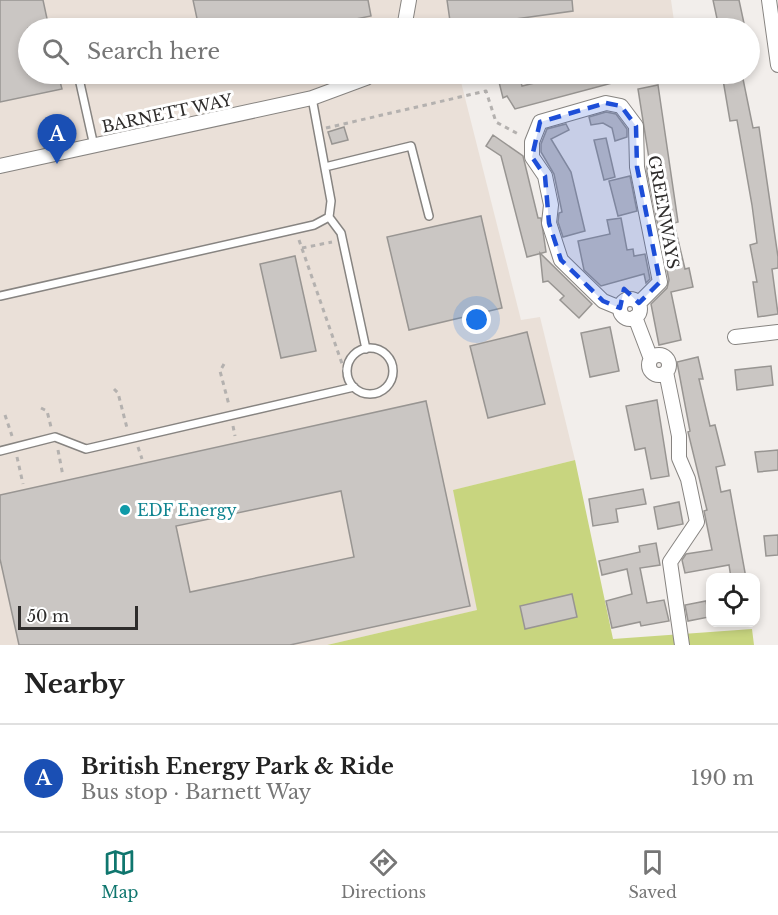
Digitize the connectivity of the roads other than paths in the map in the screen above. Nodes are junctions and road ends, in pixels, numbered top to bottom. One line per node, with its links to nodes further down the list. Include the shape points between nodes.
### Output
1 (409, 0): 3 (street)
2 (769, 0): 4 (street)
3 (406, 18)
4 (778, 64)
5 (80, 84): 8 (lane)
6 (350, 84): 7 (street, BARNETT WAY)
7 (312, 98): 8 (street, BARNETT WAY); 10 (lane)
8 (94, 146): 9 (street, BARNETT WAY)
9 (0, 166)
10 (324, 167): 11 (lane, via 411,146); 12 (lane, via 331,201)
11 (429, 216)
12 (329, 217): 13 (lane, via 295,230); 17 (lane, via 340,233)
13 (0, 296)
14 (637, 310): 14 (street, GREENWAYS, via 660,282 637,167 636,126 621,106 606,103 540,122 532,142 532,157 545,176 551,205 549,223 561,260 603,301 620,308 626,299 635,300); 20 (street, via 651,359 658,355 666,358 669,365 666,372 679,436 679,458 697,522 670,562)
15 (778, 332): 16 (street)
16 (735, 337)
17 (366, 349): 18 (lane, via 356,353 349,364); 18 (lane, via 384,352 393,376 378,393)
18 (352, 387): 19 (lane, via 86,449 55,437)
19 (0, 451)
20 (682, 645)

